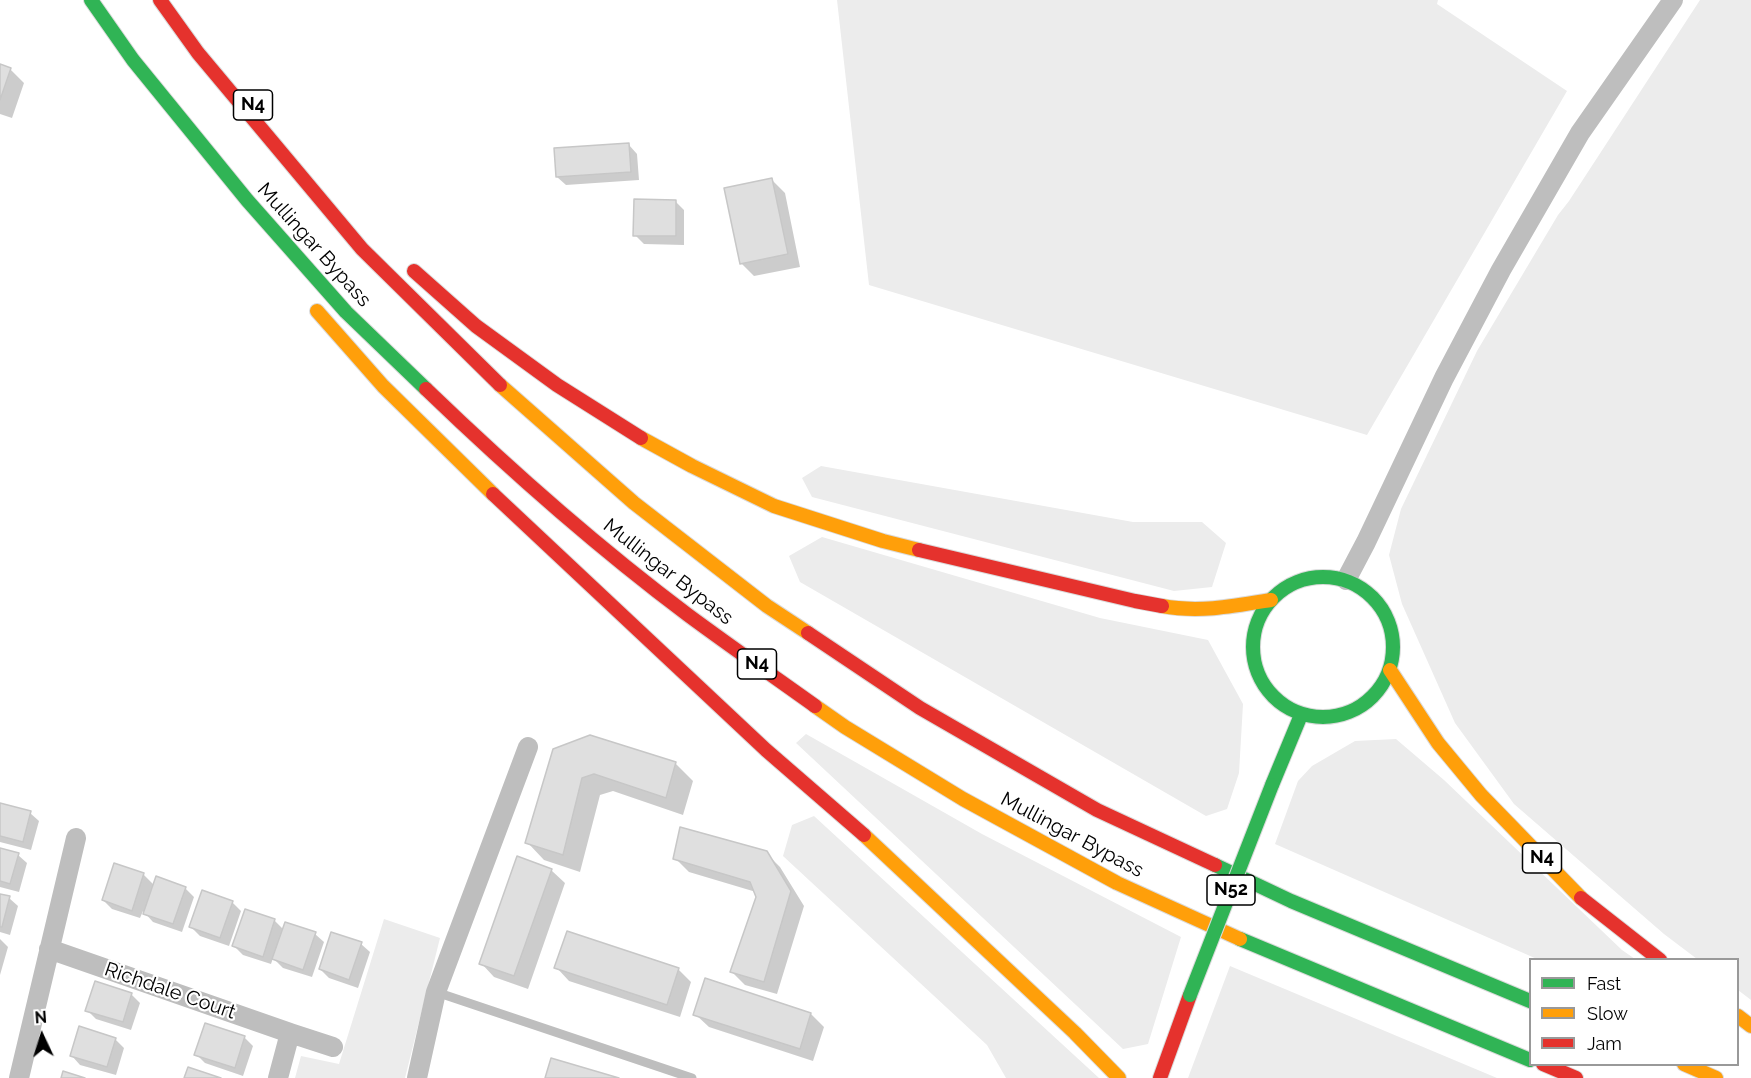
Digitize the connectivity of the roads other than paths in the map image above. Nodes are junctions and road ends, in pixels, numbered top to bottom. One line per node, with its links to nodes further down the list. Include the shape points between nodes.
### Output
1 (91, 0): 5 (main road, Mullingar Bypass / N4)
2 (160, 0): 4 (main road, Mullingar Bypass / N4)
3 (1673, 0): 10 (street, via 1580,133 1501,270)
4 (198, 53): 7 (main road, N4); 19 (main road, Mullingar Bypass / N4, via 362,249 500,385 634,503 767,606 920,708 1097,810 1291,901)
5 (133, 60): 6 (main road, N4); 22 (main road, Mullingar Bypass / N4, via 247,200 346,312 470,432 567,518 706,628 845,727 963,799 1116,883 1268,952)
6 (142, 94)
7 (283, 133)
8 (405, 263): 11 (main road, via 476,326 557,385 626,430 774,506 883,541 1135,601 1178,609 1214,609)
9 (308, 301): 29 (main road, via 383,386 487,488 766,750 885,854)
10 (1346, 580): 11 (main road, via 1307,579); 12 (main road, via 1368,592 1382,609 1391,628 1394,650)
11 (1270, 600): 13 (main road, via 1258,620 1253,642 1255,666 1264,687 1281,704)
12 (1390, 670): 13 (main road, via 1379,690 1364,705 1344,715); 17 (main road, N4, via 1438,743 1481,795 1579,897)
13 (1301, 715): 30 (main road, N52, bridge)
14 (528, 747): 18 (street)
15 (76, 838): 16 (street)
16 (49, 950): 20 (street, Richdale Court); 25 (street)
17 (1657, 958)
18 (436, 992): 27 (street); 28 (lane)
19 (1529, 1001)
20 (290, 1033): 21 (street, Richdale Court); 26 (street)
21 (333, 1047)
22 (1529, 1060)
23 (1545, 1066): 31 (main road)
24 (1686, 1066): 32 (main road)
25 (19, 1078)
26 (278, 1078)
27 (417, 1078)
28 (692, 1078)
29 (1119, 1078)
30 (1160, 1078)
31 (1575, 1078)
32 (1716, 1078)

